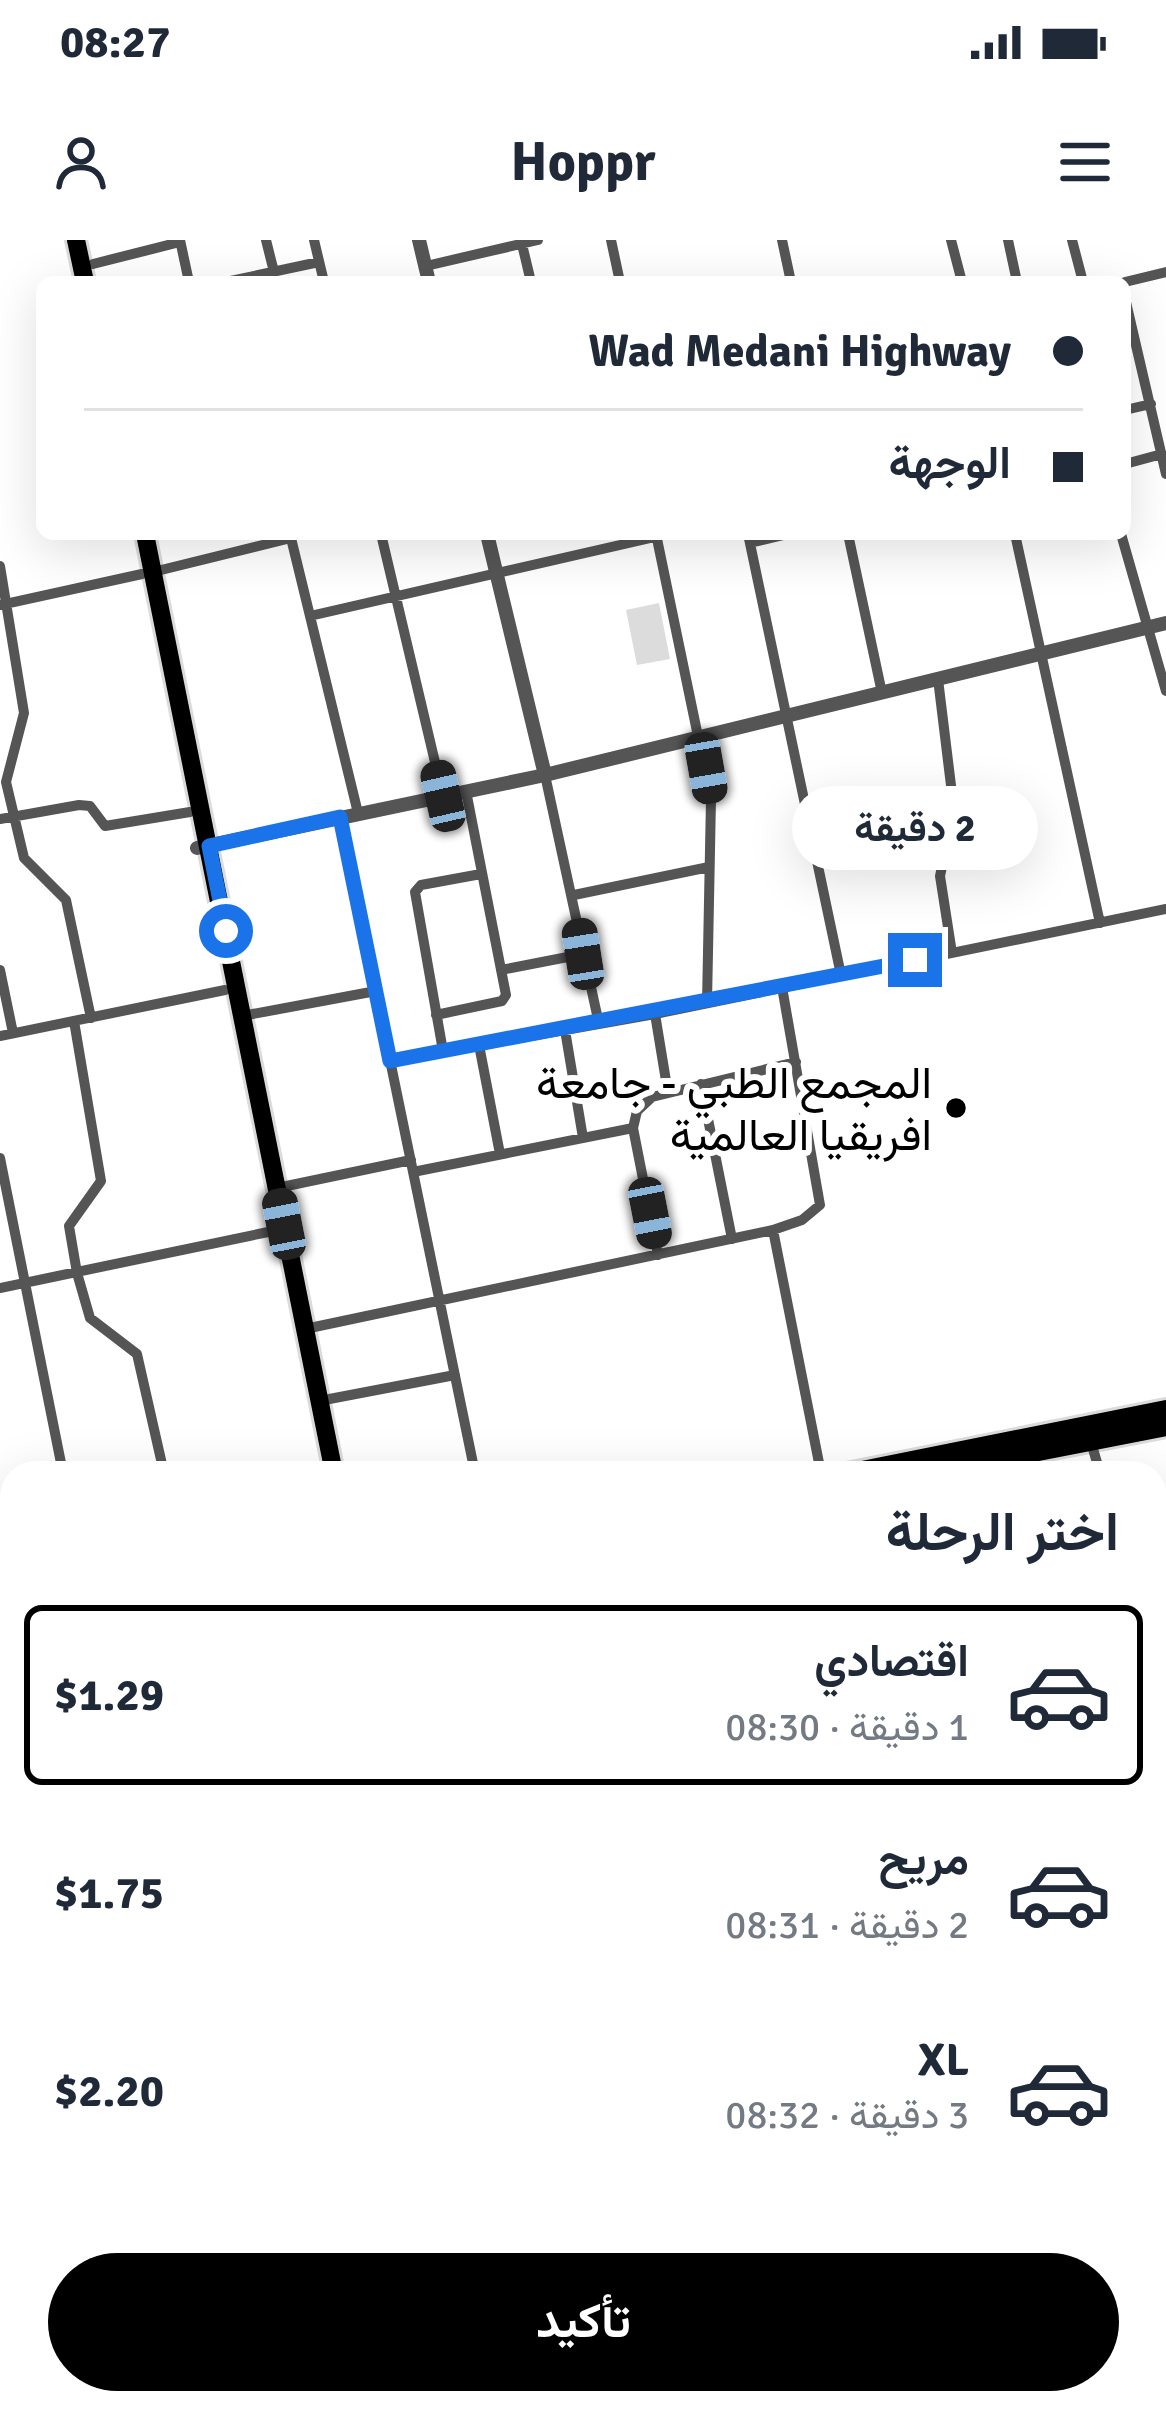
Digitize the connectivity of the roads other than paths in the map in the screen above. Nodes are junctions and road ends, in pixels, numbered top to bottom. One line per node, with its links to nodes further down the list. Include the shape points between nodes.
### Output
1 (76, 240): 18 (main road)
2 (88, 240): 18 (main road)
3 (266, 240): 15 (street)
4 (314, 240): 14 (street)
5 (419, 240): 17 (street)
6 (538, 240): 13 (street)
7 (611, 240): 23 (street)
8 (782, 240): 24 (street)
9 (951, 240): 25 (street)
10 (1008, 240): 26 (street)
11 (1072, 240): 27 (street)
12 (180, 241): 18 (street); 19 (street)
13 (522, 242): 17 (street); 22 (street)
14 (319, 262): 15 (street); 21 (street)
15 (274, 272): 20 (street)
16 (1166, 272): 28 (street)
17 (428, 274)
18 (91, 276)
19 (188, 276)
20 (255, 276)
21 (322, 276)
22 (530, 276)
23 (619, 276)
24 (790, 276)
25 (960, 276)
26 (1016, 276)
27 (1081, 276)
28 (1131, 281)
29 (1131, 323): 30 (street)
30 (1150, 404): 31 (street); 32 (street)
31 (1131, 409)
32 (1162, 454): 33 (street); 34 (street)
33 (1131, 462)
34 (1166, 474)
35 (136, 540): 50 (main road)
36 (145, 540): 50 (main road)
37 (235, 540): 48 (street)
38 (276, 540): 48 (street)
39 (291, 540): 54 (street)
40 (383, 540): 52 (street)
41 (488, 540): 51 (street)
42 (638, 540): 51 (street)
43 (661, 540): 62 (street)
44 (749, 540): 61 (street)
45 (849, 540): 60 (street)
46 (1016, 540): 57 (street)
47 (1122, 540): 56 (street)
48 (238, 551): 50 (street)
49 (0, 566): 53 (street)
50 (147, 573): 53 (street); 66 (main road); 70 (main road)
51 (496, 573): 52 (street); 63 (street)
52 (397, 597): 54 (street); 65 (street)
53 (4, 604): 68 (street, via 24,712 6,775)
54 (310, 616): 67 (street)
55 (1166, 623): 56 (street)
56 (1148, 628): 57 (street); 59 (street)
57 (1043, 655): 58 (street); 75 (street)
58 (938, 680): 60 (street); 76 (street, via 954,810 940,876)
59 (1166, 691)
60 (882, 693): 61 (street)
61 (788, 716): 62 (street); 80 (street)
62 (701, 737): 63 (street); 71 (street, via 712,799)
63 (545, 775): 64 (street); 73 (street)
64 (466, 791): 65 (street); 72 (street)
65 (443, 796): 67 (street)
66 (190, 812): 68 (street, via 105,826 90,806); 70 (main road)
67 (358, 813): 69 (street)
68 (7, 817): 88 (street, via 27,864 66,900)
69 (340, 817): 70 (street); 83 (street)
70 (203, 847): 82 (main road); 87 (main road)
71 (710, 866): 73 (street); 84 (street)
72 (481, 874): 79 (street); 86 (street, via 415,892)
73 (574, 895): 77 (street)
74 (1166, 908): 75 (street)
75 (1100, 923): 76 (street)
76 (952, 953): 80 (street)
77 (583, 954): 79 (street); 90 (street)
78 (0, 970): 92 (street)
79 (501, 970): 86 (street, via 505,1000)
80 (841, 975): 81 (street)
81 (782, 987): 84 (street); 96 (street)
82 (225, 990): 88 (street); 106 (main road)
83 (376, 992): 87 (street); 95 (street)
84 (707, 1003): 85 (street)
85 (655, 1014): 90 (street); 98 (street)
86 (436, 1015): 94 (street)
87 (242, 1016): 104 (main road)
88 (91, 1018): 89 (street)
89 (74, 1021): 92 (street); 109 (street, via 101,1181 69,1226)
90 (599, 1024): 91 (street)
91 (565, 1030): 93 (street); 100 (street)
92 (7, 1034)
93 (479, 1045): 94 (street); 101 (street)
94 (443, 1052): 95 (street)
95 (390, 1061): 103 (street)
96 (796, 1062): 97 (street); 105 (street, via 820,1205)
97 (701, 1084): 98 (street); 107 (street)
98 (668, 1093): 99 (street, via 642,1105)
99 (633, 1128): 100 (street); 108 (street)
100 (583, 1138): 101 (street)
101 (500, 1154): 103 (street)
102 (0, 1158): 110 (street)
103 (412, 1166): 104 (street); 112 (street)
104 (277, 1188): 113 (main road)
105 (773, 1230): 107 (street); 125 (street)
106 (274, 1231): 109 (street); 122 (main road)
107 (732, 1239): 108 (street)
108 (658, 1255): 112 (street)
109 (77, 1273): 110 (street); 121 (street, via 90,1318 137,1354)
110 (27, 1283): 111 (street); 120 (street)
111 (0, 1288)
112 (440, 1303): 113 (street); 114 (street)
113 (305, 1329): 115 (main road)
114 (455, 1375): 115 (street); 124 (street)
115 (319, 1401): 123 (main road)
116 (1166, 1409): 119 (main road)
117 (1166, 1426): 118 (main road)
118 (1091, 1441): 119 (main road); 127 (street)
119 (1008, 1457): 126 (main road)
120 (60, 1461)
121 (161, 1461)
122 (320, 1461)
123 (332, 1461)
124 (473, 1461)
125 (818, 1461)
126 (968, 1461)
127 (1097, 1461)

